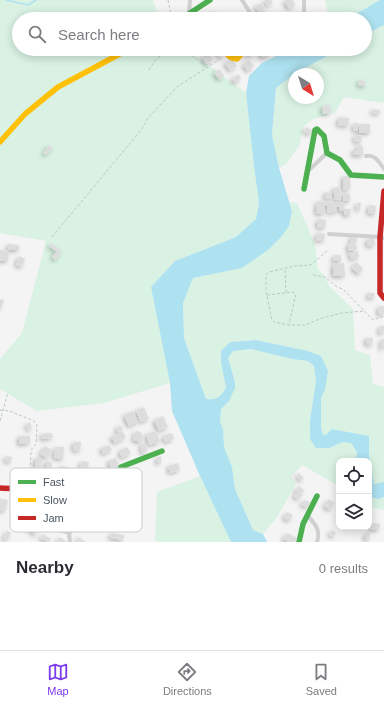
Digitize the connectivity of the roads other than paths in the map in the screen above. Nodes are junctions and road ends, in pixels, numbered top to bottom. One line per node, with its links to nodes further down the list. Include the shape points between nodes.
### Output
1 (190, 0): 7 (street)
2 (202, 0): 6 (street)
3 (210, 0): 6 (street)
4 (242, 0): 8 (street)
5 (304, 0): 9 (street)
6 (200, 7): 7 (street)
7 (191, 12)
8 (250, 12)
9 (304, 12)
10 (115, 56): 13 (street, via 58,87 25,114)
11 (229, 56): 12 (street, via 233,60)
12 (240, 56)
13 (0, 142)
14 (327, 152): 17 (street); 17 (street, via 323,134 315,130); 18 (street, via 340,160 351,175)
15 (366, 156): 16 (street, via 375,157)
16 (384, 168)
17 (309, 170): 19 (street)
18 (384, 177)
19 (304, 189)
20 (384, 191): 22 (street)
21 (329, 234): 22 (street)
22 (382, 238): 23 (street, via 380,293)
23 (384, 298)
24 (162, 451): 25 (street)
25 (120, 468)
26 (0, 488): 27 (street)
27 (10, 489)
28 (317, 496): 29 (street)
29 (307, 515): 33 (street); 34 (street, via 318,531)
30 (66, 532): 31 (street)
31 (70, 533): 32 (street)
32 (70, 542)
33 (299, 542)
34 (317, 542)

